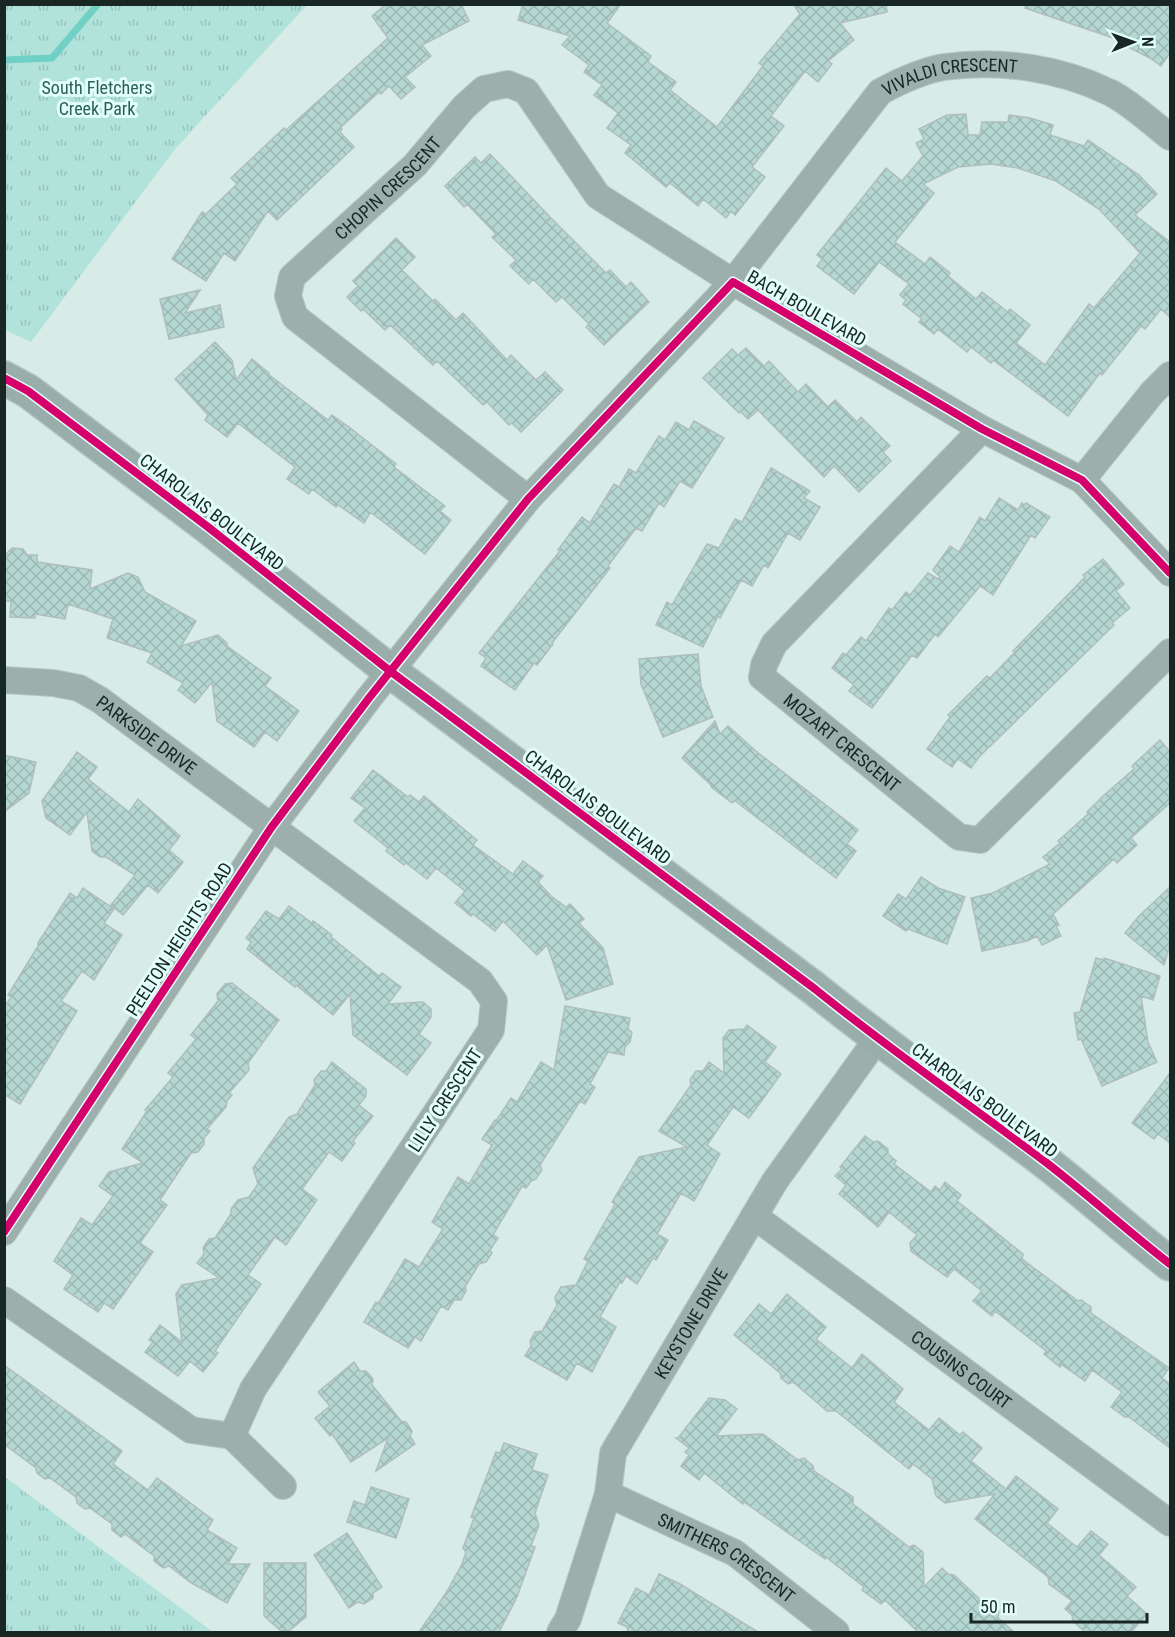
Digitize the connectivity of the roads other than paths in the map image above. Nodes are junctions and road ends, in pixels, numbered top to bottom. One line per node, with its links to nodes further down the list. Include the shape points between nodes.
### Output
1 (1170, 137): 2 (street, VIVALDI CRESCENT, via 1112,94 1063,75 1008,64 944,67 906,78 879,92)
2 (733, 282): 5 (street, BACH BOULEVARD); 7 (street, BACH BOULEVARD); 7 (street, CHOPIN CRESCENT, via 598,196 526,92 508,84 484,88 415,165 292,277 288,296 295,317)
3 (1170, 375): 6 (street)
4 (4, 378): 10 (street, CHAROLAIS BOULEVARD, via 28,391 199,520)
5 (982, 429): 6 (street, BACH BOULEVARD); 9 (street, MOZART CRESCENT, via 774,644 762,678 959,837 980,840)
6 (1082, 480): 8 (street, BACH BOULEVARD)
7 (528, 500): 10 (street, BACH BOULEVARD)
8 (1170, 573)
9 (1170, 652)
10 (390, 671): 12 (street, PEELTON HEIGHTS ROAD); 13 (street, CHAROLAIS BOULEVARD)
11 (4, 680): 12 (street, PARKSIDE DRIVE, via 53,682 79,688)
12 (271, 828): 15 (street, PEELTON HEIGHTS ROAD); 18 (street, LILLY CRESCENT, via 480,981 494,1001 491,1030 253,1389)
13 (877, 1039): 14 (street, KEYSTONE DRIVE); 16 (street, CHAROLAIS BOULEVARD, via 1041,1159)
14 (754, 1216): 20 (street, KEYSTONE DRIVE, via 613,1453); 21 (street, COUSINS COURT)
15 (4, 1232)
16 (1170, 1264)
17 (4, 1299): 18 (street, via 192,1430)
18 (232, 1436): 19 (street)
19 (283, 1486)
20 (608, 1494): 22 (street, KEYSTONE DRIVE, via 568,1619); 23 (street, SMITHERS CRESCENT, via 735,1553)
21 (1170, 1523)
22 (560, 1632)
23 (837, 1632)

